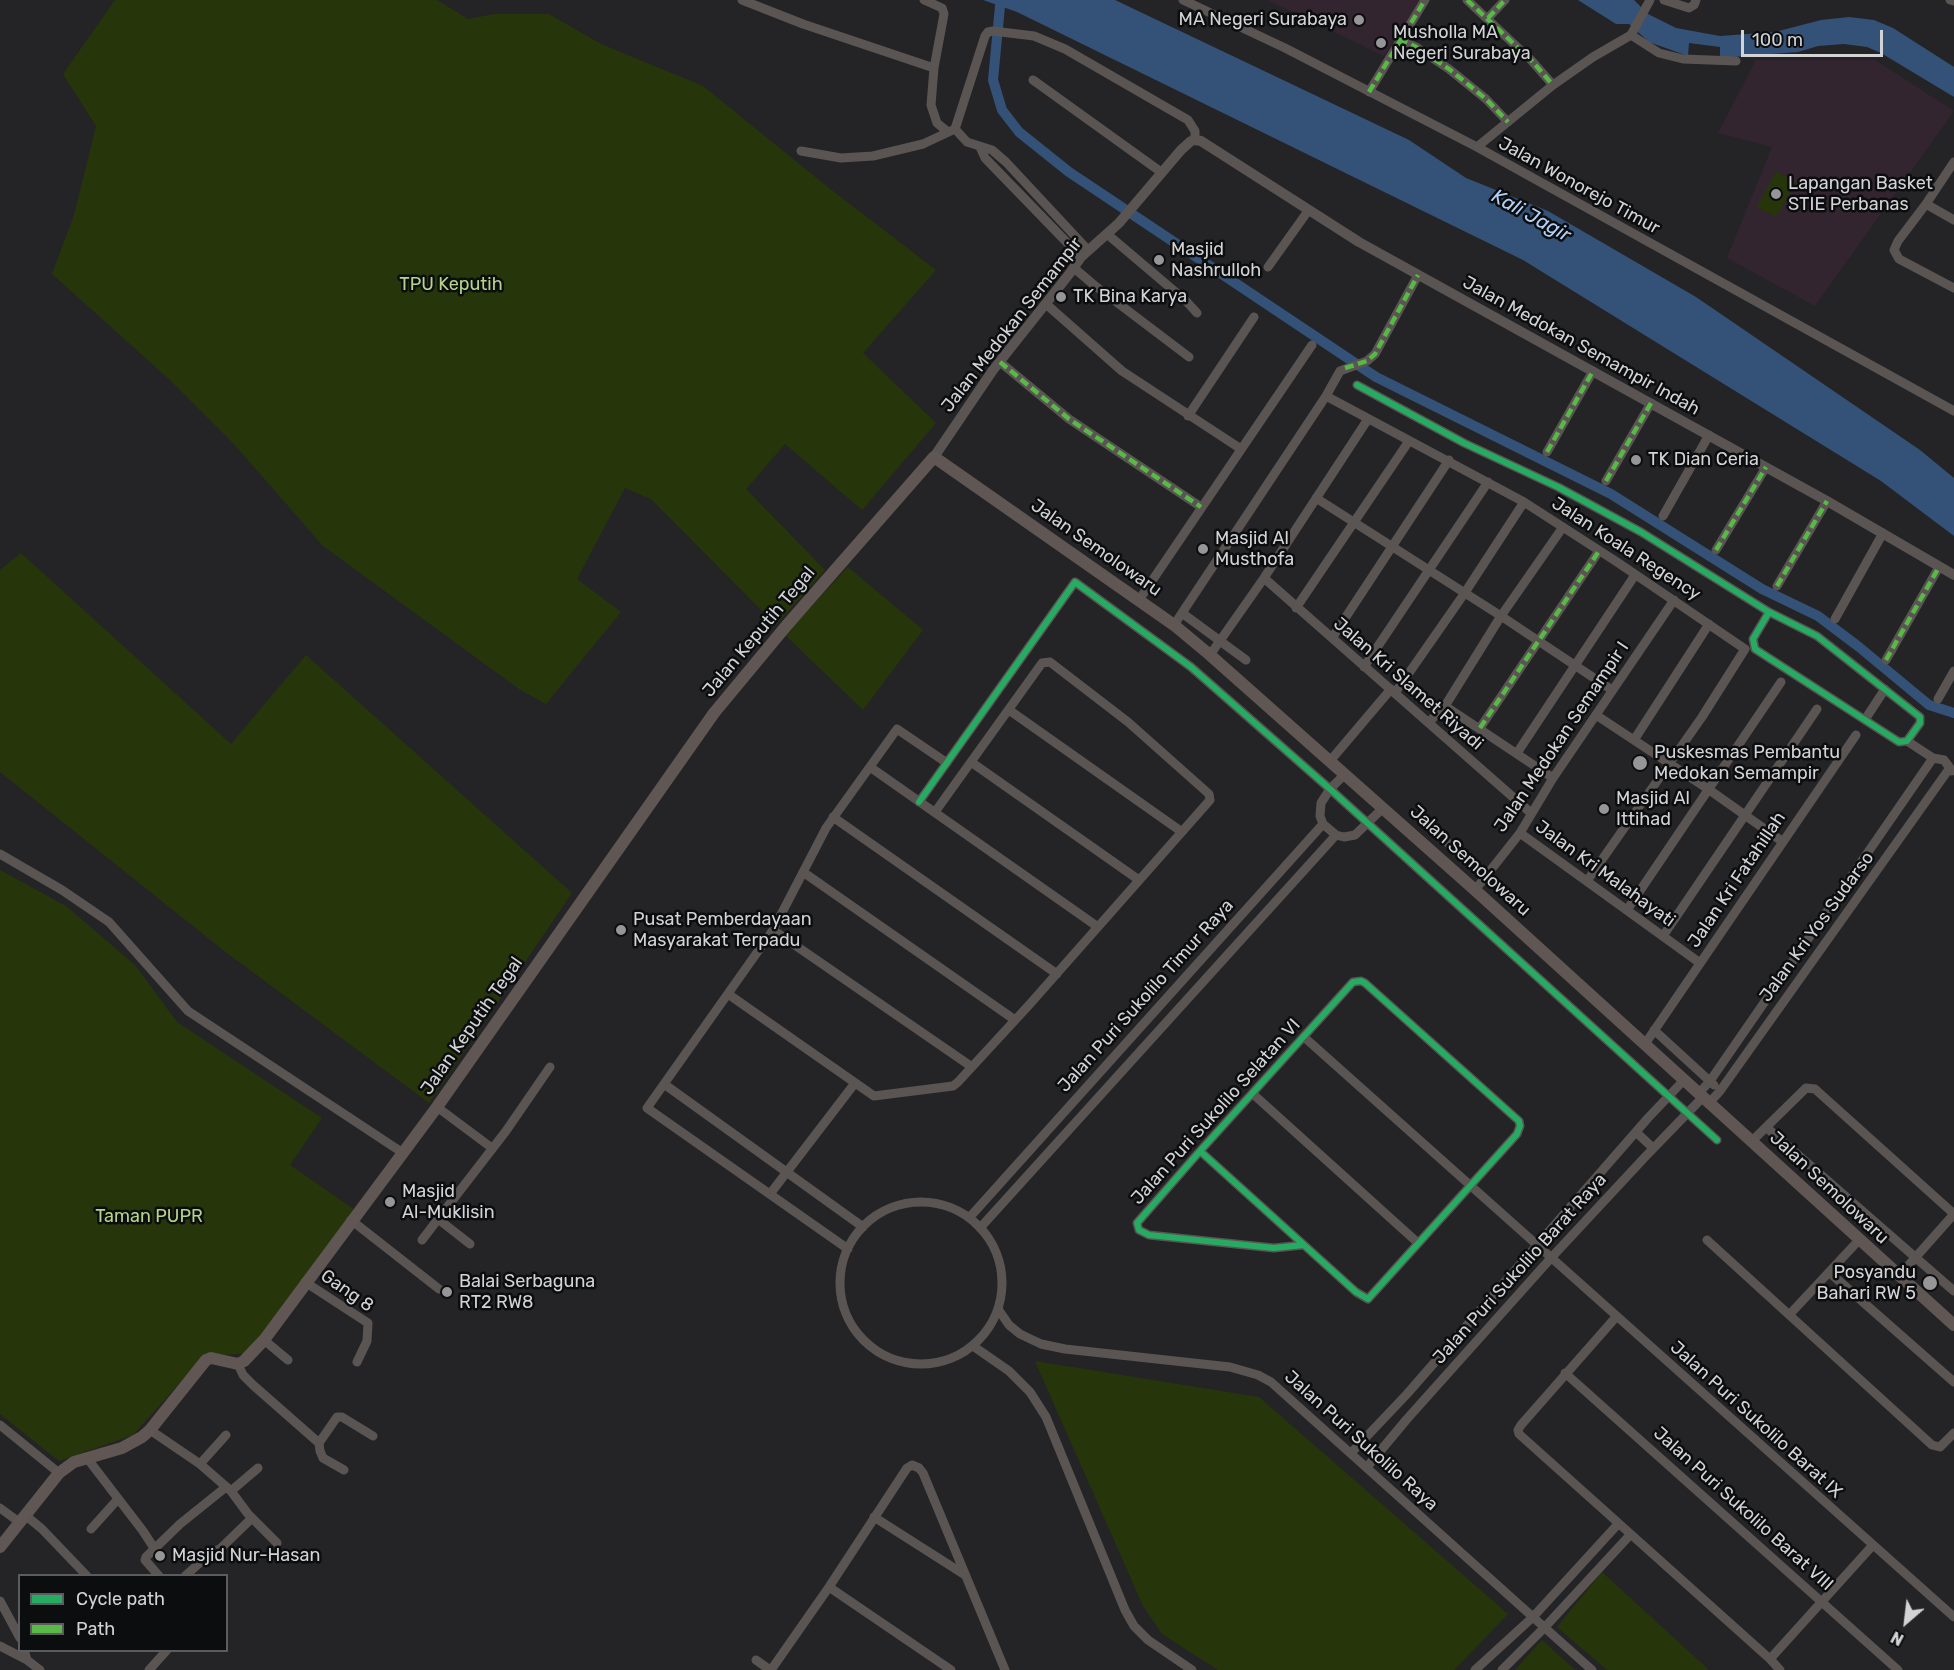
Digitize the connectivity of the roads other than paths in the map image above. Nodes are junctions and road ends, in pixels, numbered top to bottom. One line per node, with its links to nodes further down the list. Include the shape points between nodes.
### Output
1 (742, 0): 14 (street)
2 (924, 0): 14 (street, via 942,8 944,14)
3 (1183, 0): 17 (street, Jalan Wonorejo Timur)
4 (1425, 0): 12 (street)
5 (1467, 0): 10 (street)
6 (1505, 0): 10 (street)
7 (1664, 0): 8 (street, via 1689,8)
8 (1696, 0)
9 (1648, 4): 11 (street)
10 (1488, 18): 16 (street)
11 (1633, 33): 13 (street, via 1659,53 1683,59); 16 (street)
12 (1399, 39): 17 (street); 18 (street, via 1449,69)
13 (1736, 61)
14 (934, 68): 19 (street, via 931,105 937,123)
15 (1033, 80): 24 (street)
16 (1553, 85): 18 (street)
17 (1369, 93): 21 (street, Jalan Wonorejo Timur)
18 (1508, 122): 21 (street)
19 (951, 130): 20 (street, via 986,36 993,31 1034,36 1071,52 1188,120); 22 (street, via 923,144 873,156 841,158); 29 (street, via 980,147 985,158)
20 (1195, 140): 24 (street, Jalan Medokan Semampir); 26 (street, Jalan Medokan Semampir Indah)
21 (1477, 147): 44 (street, Jalan Wonorejo Timur)
22 (801, 151)
23 (1954, 162): 25 (street)
24 (1161, 172): 28 (street, Jalan Medokan Semampir)
25 (1926, 204): 27 (street); 33 (street, via 1894,250 1899,259)
26 (1308, 211): 30 (street); 32 (street, Jalan Medokan Semampir Indah)
27 (1954, 220)
28 (1107, 234): 29 (street, Jalan Medokan Semampir); 35 (street)
29 (1084, 254): 31 (street, Jalan Medokan Semampir)
30 (1268, 267)
31 (1074, 268): 34 (street, Jalan Medokan Semampir); 38 (street)
32 (1418, 275): 40 (street, Jalan Medokan Semampir Indah); 42 (street, via 1375,354 1345,368)
33 (1954, 288)
34 (1046, 304): 39 (street, Jalan Medokan Semampir); 45 (street, via 1122,371)
35 (1197, 313)
36 (1254, 317): 45 (street)
37 (1312, 345): 49 (street)
38 (1189, 357)
39 (1000, 362): 51 (street, Jalan Medokan Semampir); 59 (street, via 1069,419)
40 (1593, 371): 43 (street, Jalan Medokan Semampir Indah); 50 (street)
41 (1357, 385): 77 (street, via 1641,532)
42 (1326, 396): 46 (street, Jalan Koala Regency); 78 (street)
43 (1651, 403): 47 (street, Jalan Medokan Semampir Indah); 54 (street)
44 (1953, 408)
45 (1188, 416): 49 (street)
46 (1368, 419): 48 (street, Jalan Koala Regency); 56 (street)
47 (1709, 435): 53 (street, Jalan Medokan Semampir Indah); 60 (street)
48 (1408, 441): 52 (street, Jalan Koala Regency); 61 (street)
49 (1241, 449): 59 (street)
50 (1547, 452)
51 (934, 457): 74 (main road, Jalan Semolowaru); 166 (main road, Jalan Keputih Tegal, via 714,713)
52 (1449, 460): 55 (street, Jalan Koala Regency); 64 (street)
53 (1766, 467): 57 (street, Jalan Medokan Semampir Indah); 65 (street)
54 (1606, 481)
55 (1488, 482): 58 (street, Jalan Koala Regency); 68 (street)
56 (1316, 498): 61 (street); 71 (street)
57 (1827, 501): 63 (street, Jalan Medokan Semampir Indah); 72 (street)
58 (1524, 502): 62 (street, Jalan Koala Regency); 73 (street)
59 (1201, 507): 74 (street)
60 (1663, 516)
61 (1353, 522): 64 (street); 76 (street)
62 (1563, 527): 66 (street, Jalan Koala Regency); 79 (street)
63 (1883, 533): 67 (street, Jalan Medokan Semampir Indah); 80 (street)
64 (1392, 545): 68 (street); 83 (street)
65 (1716, 550)
66 (1599, 551): 69 (street, Jalan Koala Regency); 85 (street)
67 (1939, 567): 70 (street, Jalan Medokan Semampir Indah); 89 (street)
68 (1428, 570): 73 (street); 91 (street)
69 (1635, 575): 75 (street, Jalan Koala Regency); 90 (street)
70 (1954, 575)
71 (1264, 578): 76 (street, Jalan Kri Slamet Riyadi); 84 (street)
72 (1777, 586)
73 (1464, 594): 79 (street); 96 (street)
74 (1139, 600): 82 (main road, Jalan Semolowaru)
75 (1674, 600): 81 (street, Jalan Koala Regency); 95 (street, Jalan Medokan Semampir I)
76 (1296, 608): 83 (street, Jalan Kri Slamet Riyadi)
77 (1769, 612): 86 (street); 94 (street, via 1817,636)
78 (1182, 613): 82 (street); 84 (street)
79 (1501, 616): 85 (street); 98 (street)
80 (1835, 619)
81 (1709, 624): 86 (street, Jalan Koala Regency); 106 (street)
82 (1174, 625): 87 (main road, Jalan Semolowaru)
83 (1332, 638): 91 (street, Jalan Kri Slamet Riyadi)
84 (1221, 640): 87 (street); 88 (street)
85 (1537, 642): 90 (street); 104 (street)
86 (1750, 650): 102 (street, Jalan Koala Regency); 113 (street)
87 (1210, 655): 110 (main road, Jalan Semolowaru)
88 (1246, 660)
89 (1886, 660)
90 (1573, 666): 95 (street); 108 (street)
91 (1364, 667): 96 (street, Jalan Kri Slamet Riyadi)
92 (1954, 671): 97 (street)
93 (1781, 682): 119 (street)
94 (1885, 689): 102 (street); 107 (street, via 1920,717 1920,723)
95 (1612, 690): 101 (street, Jalan Medokan Semampir I)
96 (1393, 691): 103 (street, Jalan Kri Slamet Riyadi); 110 (street)
97 (1938, 699)
98 (1445, 706): 103 (street); 104 (street)
99 (1817, 709): 124 (street)
100 (1009, 710): 111 (street); 128 (street); 128 (street, via 1042,663 1050,662 1128,722 1209,794 1210,800)
101 (1596, 715): 106 (street); 117 (street, Jalan Medokan Semampir I)
102 (1866, 718): 107 (street, Jalan Koala Regency)
103 (1429, 722): 123 (street, Jalan Kri Slamet Riyadi)
104 (1480, 728): 108 (street)
105 (1856, 735): 133 (street, Jalan Kri Fatahillah)
106 (1634, 740): 113 (street)
107 (1904, 742): 109 (street, Jalan Koala Regency)
108 (1517, 753): 117 (street)
109 (1933, 758): 115 (street, Jalan Koala Regency, via 1944,760); 132 (street, Jalan Kri Yos Sudarso)
110 (1330, 761): 116 (main road, Jalan Semolowaru)
111 (971, 762): 122 (street); 138 (street)
112 (947, 763): 114 (street, via 897,729); 118 (street, via 1075,582 1191,667); 120 (street)
113 (1670, 763): 119 (street); 139 (street)
114 (870, 767): 120 (street); 125 (street)
115 (1952, 771): 134 (street, Jalan Kri Yos Sudarso)
116 (1343, 776): 118 (street); 121 (main road, Jalan Semolowaru)
117 (1552, 778): 123 (street, Jalan Medokan Semampir I)
118 (1331, 788): 126 (street); 127 (street, via 1321,803)
119 (1708, 789): 124 (street); 141 (street)
120 (919, 802): 122 (street)
121 (1381, 810): 126 (street); 140 (main road, Jalan Semolowaru)
122 (934, 812): 142 (street)
123 (1531, 813): 130 (street, Jalan Medokan Semampir I)
124 (1744, 816): 133 (street); 144 (street)
125 (833, 817): 136 (street); 146 (street)
126 (1369, 823): 131 (street, via 1355,835); 164 (street)
127 (1323, 824): 131 (street); 150 (street, Jalan Puri Sukolilo Timur Raya)
128 (1182, 832): 138 (street)
129 (1436, 832): 137 (street)
130 (1520, 833): 137 (street, Jalan Medokan Semampir I); 139 (street, Jalan Kri Malahayati)
131 (1336, 835): 151 (street, Jalan Puri Sukolilo Timur Raya)
132 (1876, 840): 134 (street); 147 (street, Jalan Kri Yos Sudarso)
133 (1783, 842): 145 (street, Jalan Kri Fatahillah)
134 (1892, 850): 149 (street, Jalan Kri Yos Sudarso)
135 (0, 854): 174 (street, via 109,922 188,1011)
136 (803, 872): 143 (street); 152 (street)
137 (1485, 877): 140 (street, Jalan Medokan Semampir I)
138 (1140, 880): 142 (street)
139 (1587, 881): 141 (street, Jalan Kri Malahayati)
140 (1475, 890): 155 (main road, Jalan Semolowaru)
141 (1627, 910): 144 (street, Jalan Kri Malahayati)
142 (1098, 927): 146 (street)
143 (773, 930): 148 (street); 157 (street)
144 (1663, 936): 145 (street, Jalan Kri Malahayati)
145 (1700, 963): 153 (street, Jalan Kri Fatahillah)
146 (1057, 974): 152 (street)
147 (1773, 989): 149 (street); 158 (street, Jalan Kri Yos Sudarso)
148 (728, 994): 160 (street); 161 (street)
149 (1787, 998): 162 (street, Jalan Kri Yos Sudarso)
150 (1161, 1004): 151 (street); 179 (street, Jalan Puri Sukolilo Timur Raya)
151 (1172, 1016): 183 (street, Jalan Puri Sukolilo Timur Raya)
152 (1015, 1020): 157 (street)
153 (1654, 1030): 155 (street, Jalan Kri Fatahillah); 158 (street)
154 (1304, 1037): 163 (street, Jalan Puri Sukolilo Selatan VI); 176 (street, Jalan Puri Sukolilo Barat IX); 176 (street, Jalan Puri Sukolilo Selatan VI, via 1353,982 1365,983 1519,1121 1517,1134)
155 (1645, 1044): 159 (main road, Jalan Semolowaru)
156 (550, 1067): 171 (street)
157 (972, 1067): 160 (street, via 952,1086 874,1096)
158 (1710, 1081): 162 (street); 165 (street, Jalan Kri Yos Sudarso)
159 (1681, 1082): 164 (street, Jalan Puri Sukolilo Barat Raya); 165 (main road, Jalan Semolowaru)
160 (855, 1083): 175 (street)
161 (664, 1084): 175 (street); 177 (street, via 647,1108)
162 (1720, 1091): 165 (street, Jalan Kri Yos Sudarso)
163 (1253, 1094): 173 (street, Jalan Puri Sukolilo Selatan VI); 186 (street)
164 (1670, 1094): 165 (street); 168 (street, Jalan Puri Sukolilo Barat Raya)
165 (1698, 1103): 169 (street); 170 (main road, Jalan Semolowaru); 172 (street, Jalan Puri Sukolilo Barat Raya)
166 (437, 1107): 171 (street); 174 (main road, Jalan Keputih Tegal)
167 (1766, 1127): 170 (street); 178 (street, via 1806,1088 1815,1089); 192 (street)
168 (1636, 1132): 172 (street); 189 (street, Jalan Puri Sukolilo Barat Raya)
169 (1717, 1140)
170 (1752, 1141): 190 (main road, Jalan Semolowaru)
171 (492, 1148): 181 (street)
172 (1653, 1148): 193 (street, Jalan Puri Sukolilo Barat Raya)
173 (1200, 1150): 188 (street); 188 (street, Jalan Puri Sukolilo Selatan VI, via 1139,1220 1139,1230 1149,1235 1274,1248)
174 (403, 1153): 180 (main road, Jalan Keputih Tegal)
175 (786, 1172): 177 (street); 182 (street)
176 (1471, 1185): 186 (street); 189 (street, Jalan Puri Sukolilo Barat IX)
177 (770, 1194): 191 (street)
178 (1954, 1214): 192 (street)
179 (969, 1218): 182 (street, via 943,1206 914,1203 886,1210); 183 (street)
180 (351, 1220): 196 (main road, Jalan Keputih Tegal); 197 (street)
181 (438, 1220): 184 (street); 187 (street)
182 (863, 1227): 191 (street)
183 (980, 1228): 199 (street, via 1000,1266 1002,1288)
184 (422, 1240)
185 (1707, 1240): 200 (street)
186 (1418, 1243): 188 (street, via 1368,1299)
187 (470, 1244)
188 (1303, 1245)
189 (1538, 1245): 193 (street, Jalan Puri Sukolilo Barat IX); 210 (street, Jalan Puri Sukolilo Barat Raya)
190 (1854, 1246): 194 (street); 195 (main road, Jalan Semolowaru)
191 (848, 1249): 204 (street, via 841,1275 843,1302 859,1335 872,1347 896,1359 923,1364 958,1356)
192 (1916, 1257): 195 (street); 198 (street)
193 (1551, 1258): 201 (street, Jalan Puri Sukolilo Barat IX); 211 (street, Jalan Puri Sukolilo Barat Raya)
194 (1830, 1273): 200 (street); 209 (street)
195 (1899, 1276): 202 (main road, Jalan Semolowaru)
196 (305, 1282): 203 (main road, Jalan Keputih Tegal); 206 (street, Gang 8, via 369,1323 367,1341)
197 (439, 1289)
198 (1954, 1291)
199 (998, 1309): 204 (street); 218 (street, Jalan Puri Sukolilo Raya, via 1020,1334 1041,1344 1230,1367 1258,1375)
200 (1790, 1314): 214 (street, via 1932,1445 1940,1447)
201 (1616, 1317): 208 (street); 234 (street, Jalan Puri Sukolilo Barat IX)
202 (1954, 1325)
203 (264, 1340): 205 (street); 207 (main road, Jalan Keputih Tegal)
204 (973, 1346): 260 (street, via 1009,1371 1030,1392 1046,1417 1134,1626)
205 (288, 1360)
206 (357, 1362)
207 (238, 1364): 213 (main road, via 206,1360); 217 (street, via 248,1380)
208 (1565, 1373): 232 (street, via 1518,1432); 245 (street, Jalan Puri Sukolilo Barat VIII)
209 (1954, 1382)
210 (1394, 1408): 211 (street); 218 (street, Jalan Puri Sukolilo Barat Raya)
211 (1407, 1419): 221 (street, Jalan Puri Sukolilo Barat Raya)
212 (0, 1425): 224 (street)
213 (150, 1430): 219 (main road, via 122,1448); 220 (street)
214 (1954, 1433)
215 (226, 1435): 220 (street)
216 (373, 1436): 217 (street, via 339,1416)
217 (319, 1443): 223 (street, via 323,1458)
218 (1351, 1453): 221 (street, Jalan Puri Sukolilo Raya)
219 (87, 1458): 224 (main road); 226 (street)
220 (200, 1464): 225 (street)
221 (1367, 1467): 246 (street, Jalan Puri Sukolilo Raya)
222 (258, 1468): 225 (street)
223 (344, 1470)
224 (59, 1473): 230 (main road)
225 (226, 1487): 229 (street); 236 (street)
226 (118, 1499): 231 (street); 236 (street)
227 (0, 1508): 230 (street)
228 (874, 1517): 240 (street); 240 (street, via 909,1466 914,1465 923,1473); 243 (street)
229 (252, 1518): 233 (street); 239 (street)
230 (22, 1519): 235 (main road); 237 (street, via 42,1528)
231 (92, 1529)
232 (1624, 1530): 241 (street); 242 (street); 253 (street)
233 (276, 1543)
234 (1873, 1545): 245 (street); 247 (street, Jalan Puri Sukolilo Barat IX)
235 (0, 1547)
236 (154, 1548): 238 (street, via 145,1560)
237 (86, 1574)
238 (158, 1574)
239 (186, 1574)
240 (964, 1575): 259 (street)
241 (1570, 1575): 242 (street); 246 (street)
242 (1582, 1586): 248 (street)
243 (829, 1587): 257 (street); 258 (street)
244 (0, 1601): 249 (street)
245 (1822, 1602): 253 (street); 265 (street, Jalan Puri Sukolilo Barat VIII)
246 (1533, 1617): 248 (street, Jalan Puri Sukolilo Raya); 261 (street)
247 (1954, 1617)
248 (1545, 1627): 262 (street); 263 (street, Jalan Puri Sukolilo Raya)
249 (18, 1634)
250 (0, 1646): 252 (street)
251 (165, 1652): 256 (street)
252 (25, 1655): 255 (street)
253 (1770, 1659): 264 (street)
254 (756, 1660): 257 (street)
255 (40, 1670)
256 (150, 1670)
257 (770, 1670)
258 (951, 1670)
259 (1005, 1670)
260 (1192, 1670)
261 (1475, 1670)
262 (1502, 1670)
263 (1592, 1670)
264 (1779, 1670)
265 (1898, 1670)

